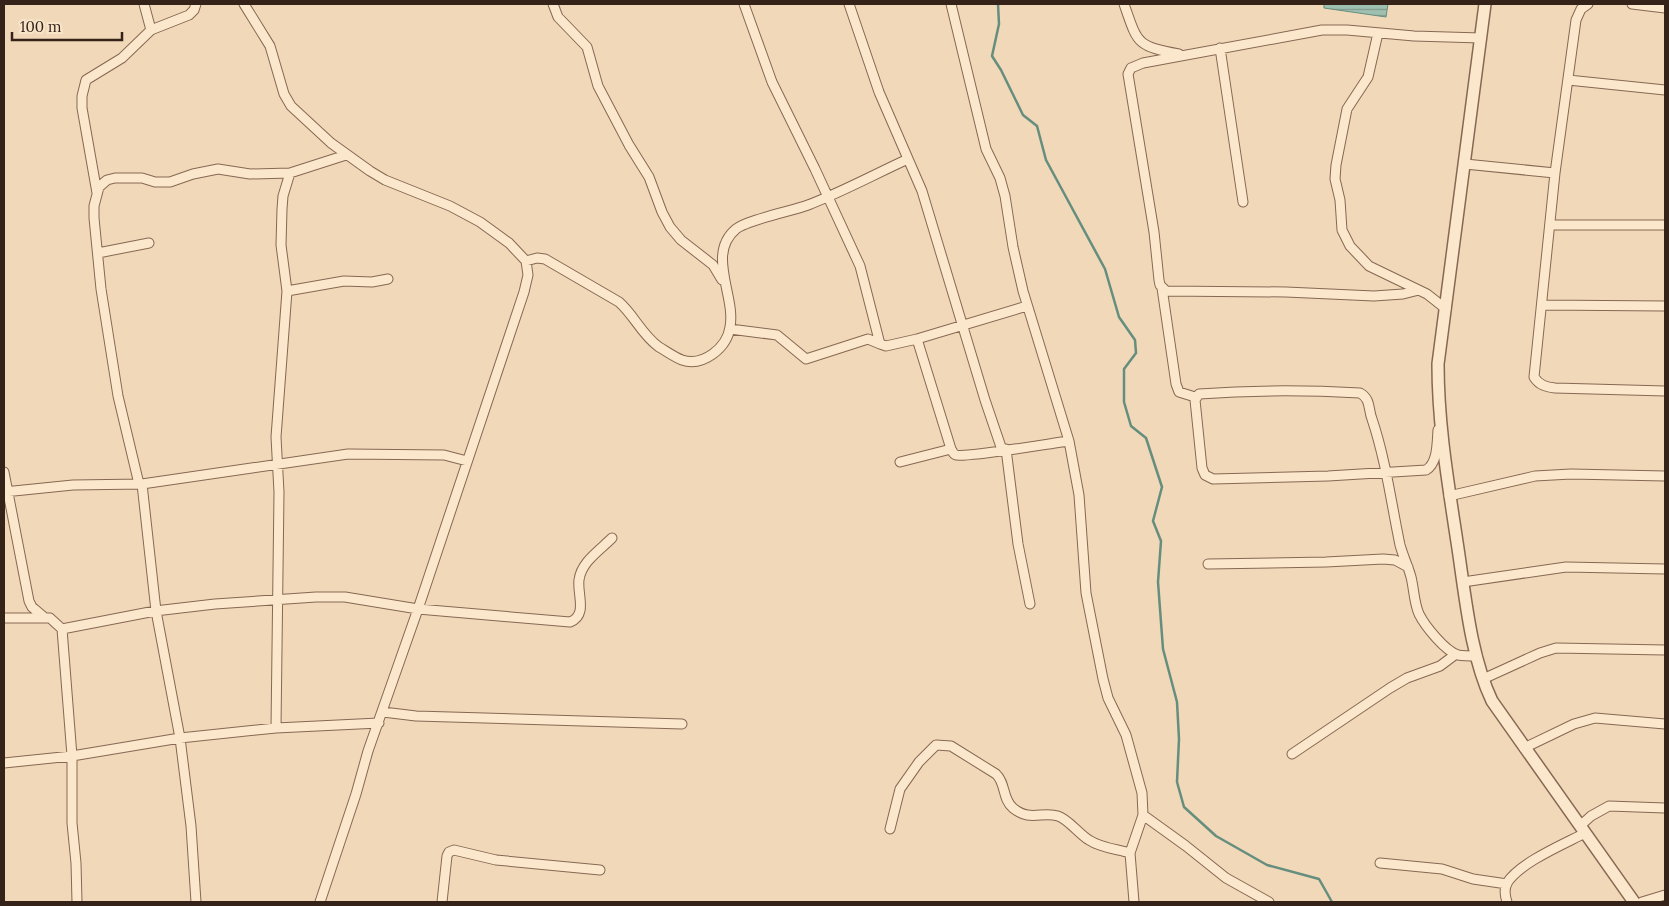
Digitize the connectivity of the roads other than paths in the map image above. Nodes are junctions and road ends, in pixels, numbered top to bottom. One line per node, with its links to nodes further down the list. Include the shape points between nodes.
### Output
1 (144, 4): 13 (street)
2 (196, 4): 13 (street, via 185,18)
3 (244, 4): 20 (street, via 270,46 288,104)
4 (553, 4): 35 (street, via 558,17 586,47 598,86 649,177 670,227 713,265)
5 (744, 4): 26 (street, via 772,82)
6 (849, 4): 21 (street, via 874,78)
7 (950, 4): 39 (street, via 986,149 996,167 1005,196)
8 (1124, 4): 17 (street, via 1138,39 1149,47)
9 (1485, 4): 15 (street)
10 (1588, 4): 18 (street, via 1581,9 1576,20)
11 (1632, 4): 12 (street)
12 (1665, 8)
13 (151, 30): 25 (street, via 122,58 86,80 82,108)
14 (1378, 33): 15 (street); 16 (street, via 1322,30); 36 (street, via 1368,77 1347,109 1336,165 1342,230 1350,246 1369,266)
15 (1481, 38): 22 (street)
16 (1220, 48): 17 (street); 27 (street)
17 (1185, 55): 34 (street, via 1134,66 1128,77)
18 (1568, 80): 19 (street); 24 (street)
19 (1665, 90)
20 (346, 155): 23 (street); 32 (street, via 385,180 450,206 480,222 509,243)
21 (908, 159): 26 (street); 42 (street, via 922,191)
22 (1465, 164): 24 (street); 41 (street)
23 (290, 173): 25 (street, via 250,174 218,169 170,182 115,178 102,182); 37 (street, via 283,196 281,246)
24 (1555, 173): 28 (street)
25 (97, 193): 31 (street, via 94,218)
26 (827, 196): 35 (street, via 736,230 723,252); 45 (street, via 860,266)
27 (1243, 202)
28 (1550, 225): 29 (street); 38 (street)
29 (1665, 225)
30 (149, 243): 31 (street)
31 (98, 253): 58 (street, via 118,396)
32 (526, 261): 43 (street, via 545,259 618,302 657,345 683,360 701,360 710,356 720,347); 52 (street, via 526,284)
33 (388, 279): 37 (street, via 344,281)
34 (1162, 288): 36 (street, via 1171,292 1374,296); 47 (street, via 1176,384 1179,392)
35 (726, 289): 43 (street)
36 (1419, 290): 41 (street)
37 (287, 291): 54 (street, via 277,423)
38 (1542, 305): 40 (street); 46 (street, via 1534,365 1534,377 1538,383 1555,388)
39 (1027, 306): 42 (street); 49 (street)
40 (1665, 306)
41 (1446, 309): 48 (street, via 1438,364)
42 (963, 325): 44 (street); 51 (street)
43 (730, 329): 45 (street, via 777,335 806,359 868,339)
44 (917, 339): 45 (street, via 886,346); 50 (street)
45 (880, 344)
46 (1665, 391)
47 (1195, 398): 56 (street, via 1199,394 1297,390 1360,393 1367,398); 56 (street, via 1202,468 1209,478)
48 (1439, 420): 56 (street, via 1436,450 1430,468); 60 (street)
49 (1069, 441): 51 (street); 88 (street, via 1079,496 1086,593 1103,679 1132,754 1142,793)
50 (951, 449): 51 (street, via 958,456); 53 (street)
51 (1004, 450): 67 (street)
52 (467, 461): 54 (street, via 444,455 348,454); 68 (street)
53 (900, 462)
54 (278, 464): 58 (street); 66 (street)
55 (4, 472): 59 (street)
56 (1387, 473): 63 (street)
57 (1665, 476): 60 (street, via 1535,476)
58 (140, 484): 59 (street); 69 (street)
59 (5, 491): 71 (street, via 29,602)
60 (1449, 496): 65 (street)
61 (612, 538): 68 (street, via 582,570 578,580 580,611 573,621)
62 (1208, 564): 63 (street, via 1383,559 1395,560)
63 (1408, 567): 74 (street, via 1420,617 1444,646)
64 (1665, 569): 65 (street, via 1566,567)
65 (1463, 582): 75 (street)
66 (278, 599): 68 (street, via 345,597); 69 (street); 81 (street)
67 (1030, 604)
68 (418, 609): 77 (street)
69 (156, 611): 72 (street); 82 (street)
70 (4, 618): 71 (street)
71 (44, 618): 72 (street, via 50,618)
72 (62, 629): 85 (street)
73 (1665, 650): 76 (street, via 1556,648)
74 (1456, 654): 75 (street); 84 (street, via 1440,666 1390,688)
75 (1477, 656): 76 (street)
76 (1483, 679): 83 (street, via 1492,701)
77 (383, 712): 78 (street); 79 (street, via 416,716)
78 (379, 723): 81 (street); 98 (street)
79 (682, 724)
80 (1665, 724): 83 (street, via 1595,718 1574,724)
81 (276, 728): 82 (street)
82 (180, 738): 85 (street); 97 (street)
83 (1524, 748): 90 (street)
84 (1292, 754)
85 (72, 756): 86 (street); 96 (street)
86 (4, 763)
87 (1665, 808): 90 (street, via 1609,806 1591,816)
88 (1143, 815): 91 (street); 101 (street, via 1226,878)
89 (890, 829): 91 (street, via 900,789 936,745 945,744 1000,777 1007,801 1022,813 1059,816 1090,841)
90 (1583, 830): 94 (street, via 1522,868); 103 (street)
91 (1130, 853): 100 (street)
92 (1380, 863): 94 (street, via 1442,869 1473,879)
93 (600, 870): 99 (street, via 496,860 454,850 447,856)
94 (1507, 884): 102 (street)
95 (1665, 895): 104 (street)
96 (77, 902)
97 (196, 902)
98 (320, 902)
99 (442, 902)
100 (1134, 902)
101 (1269, 902)
102 (1507, 902)
103 (1634, 902)
104 (1642, 902)

